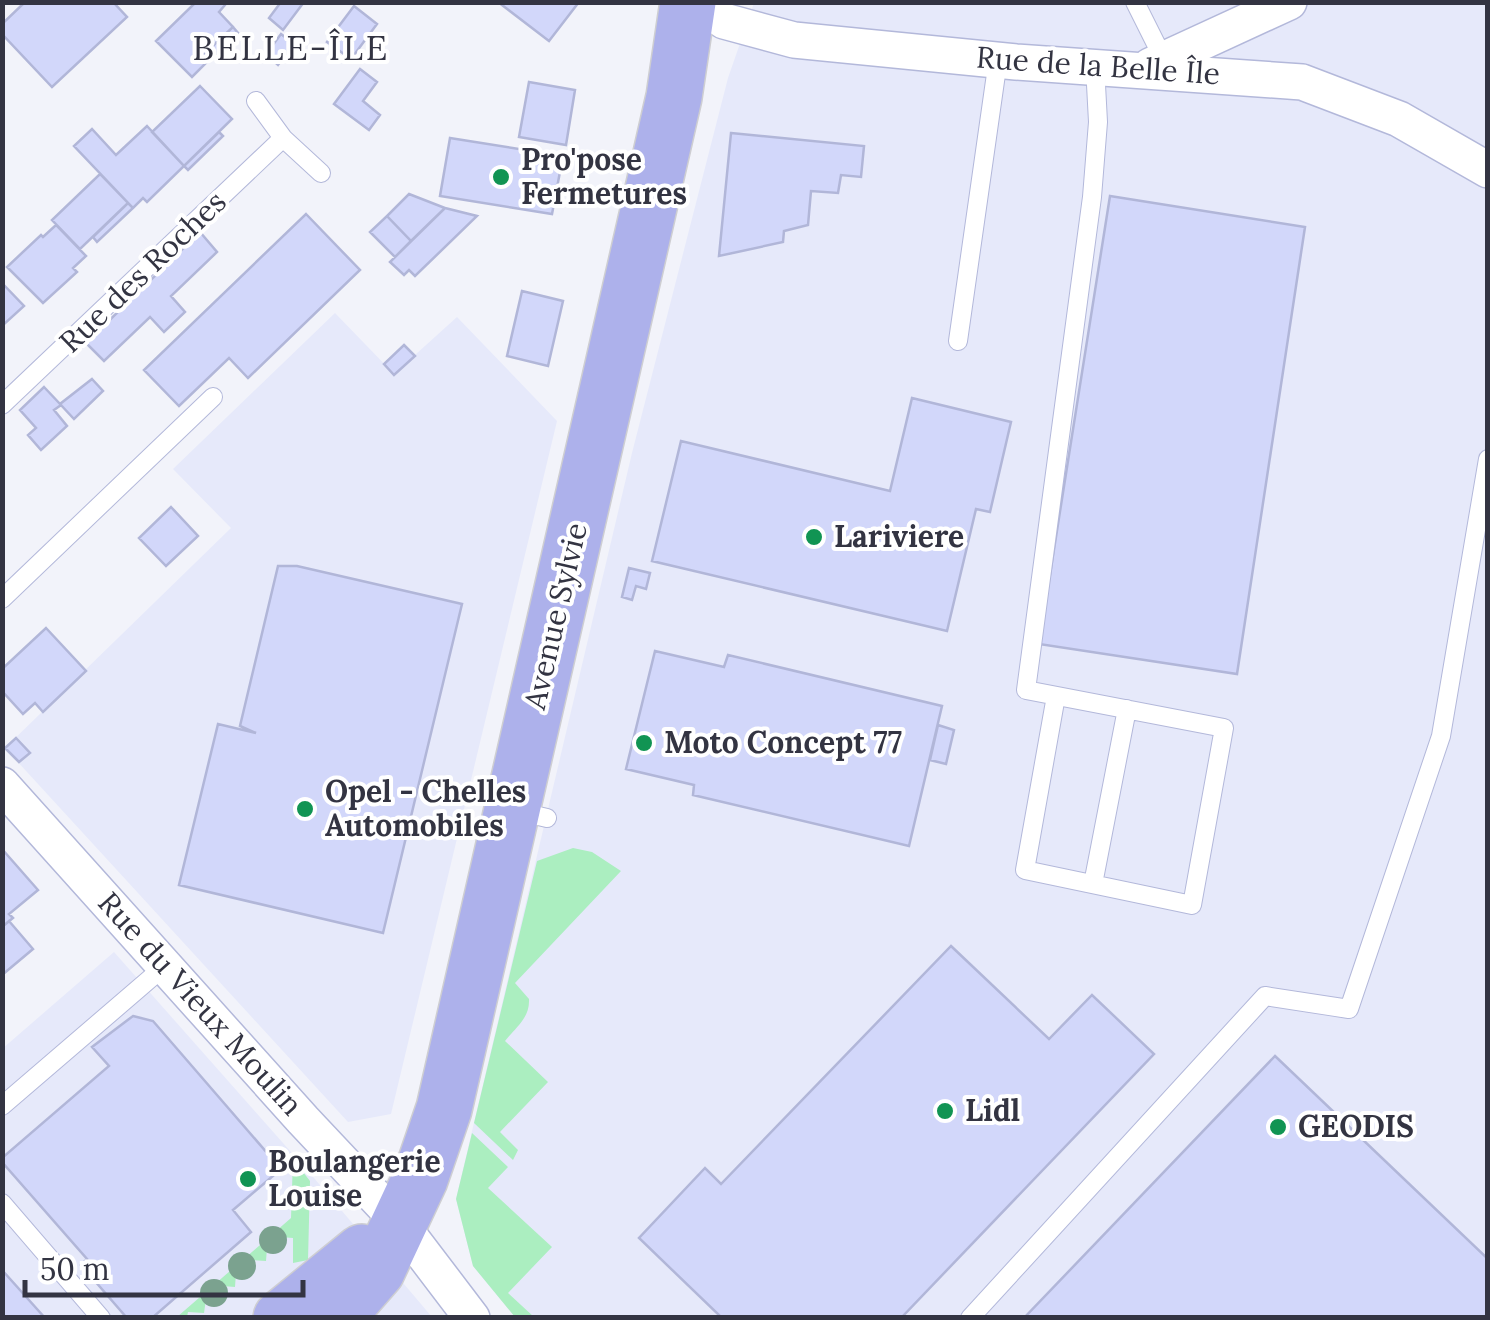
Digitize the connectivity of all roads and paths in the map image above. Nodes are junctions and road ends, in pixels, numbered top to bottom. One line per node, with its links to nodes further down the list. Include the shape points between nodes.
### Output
1 (688, 2): 24 (main road, Avenue Sylvie, via 529,814 444,1110)
2 (698, 2): 5 (street, Rue de la Belle Île, via 724,21 794,40)
3 (1135, 2): 6 (lane)
4 (1289, 2): 6 (street)
5 (998, 60): 7 (street, Rue de la Belle Île); 12 (lane)
6 (1154, 64): 7 (street, Rue de la Belle Île); 10 (street, Rue de la Belle Île, via 1302,82 1399,118)
7 (1096, 66): 17 (lane, via 1092,198 1026,690)
8 (256, 101): 9 (lane)
9 (284, 138): 11 (lane); 14 (lane, Rue des Roches)
10 (1488, 170)
11 (321, 173)
12 (958, 341)
13 (213, 397): 16 (lane)
14 (2, 406)
15 (1488, 459): 29 (lane, via 1441,736 1350,1008 1265,996)
16 (2, 599)
17 (1056, 696): 18 (lane); 20 (lane, via 1025,870)
18 (1126, 709): 20 (lane); 20 (lane, via 1224,728 1192,905)
19 (3, 785): 21 (street, Rue du Vieux Moulin)
20 (1093, 884)
21 (166, 965): 22 (lane); 24 (street, Rue du Vieux Moulin)
22 (2, 1106)
23 (2, 1203): 25 (lane)
24 (400, 1222): 26 (main road, Avenue Sylvie); 27 (main road, Avenue Sylvie, via 377,1270); 28 (street, Rue du Vieux Moulin)
25 (101, 1318)
26 (281, 1318)
27 (336, 1318)
28 (472, 1318)
29 (970, 1318)

